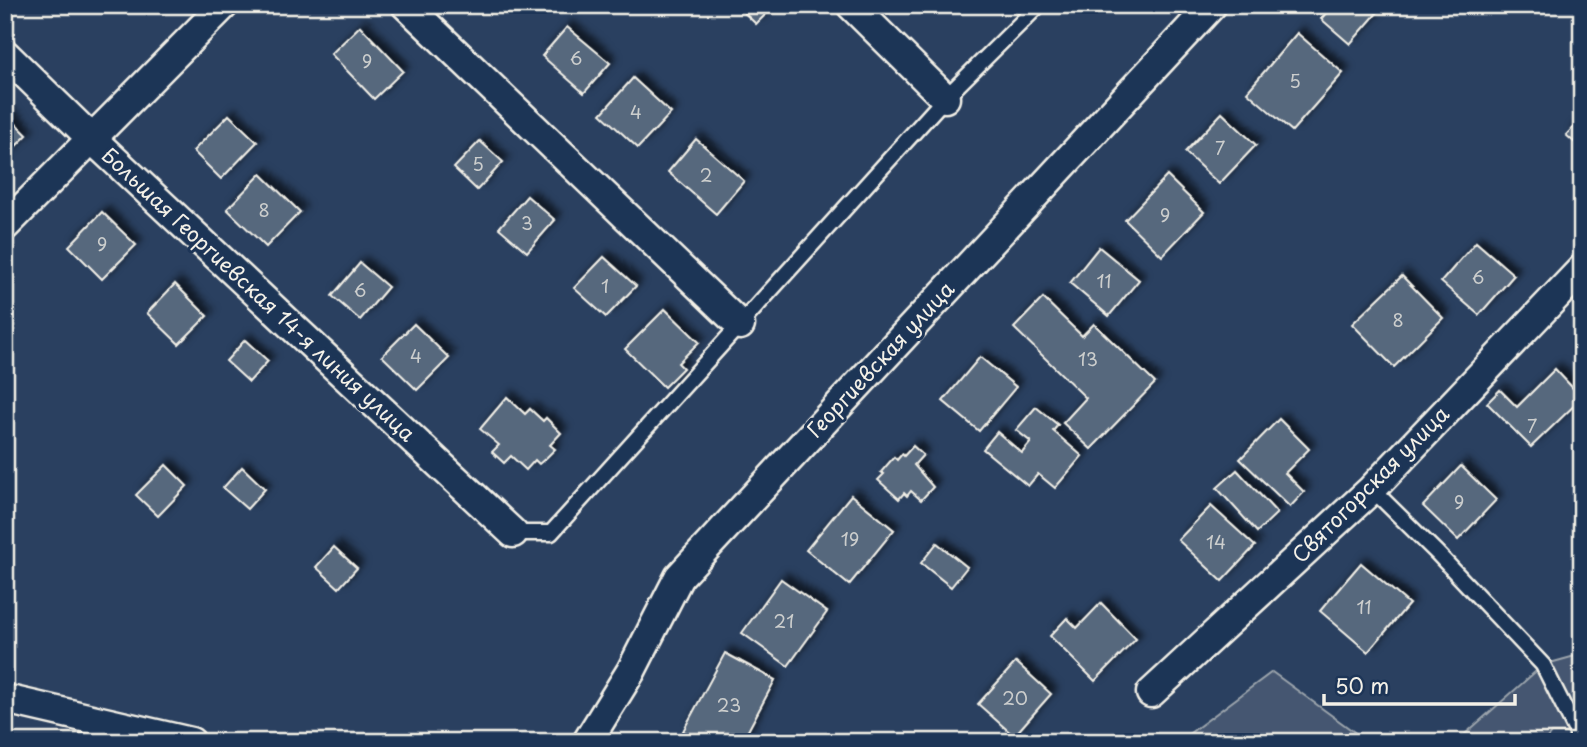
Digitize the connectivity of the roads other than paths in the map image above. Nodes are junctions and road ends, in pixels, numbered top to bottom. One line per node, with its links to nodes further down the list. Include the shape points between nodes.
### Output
1 (224, 5): 8 (street)
2 (406, 5): 11 (street)
3 (850, 5): 7 (street)
4 (1039, 5): 7 (lane)
5 (1212, 5): 17 (street, Георгиевская улица, via 679,577 631,671)
6 (5, 54): 8 (street, Большая Георгиевская 14-я линия улица)
7 (946, 98): 11 (lane)
8 (92, 139): 9 (street); 13 (street, Большая Георгиевская 14-я линия улица)
9 (5, 226)
10 (1582, 269): 12 (street, Святогорская улица)
11 (740, 325): 13 (lane, via 551,533)
12 (1372, 489): 14 (street, Святогорская улица); 18 (lane, via 1543,665 1577,733)
13 (513, 533)
14 (1151, 693)
15 (5, 699): 16 (street)
16 (191, 742)
17 (587, 742)
18 (1577, 742)

